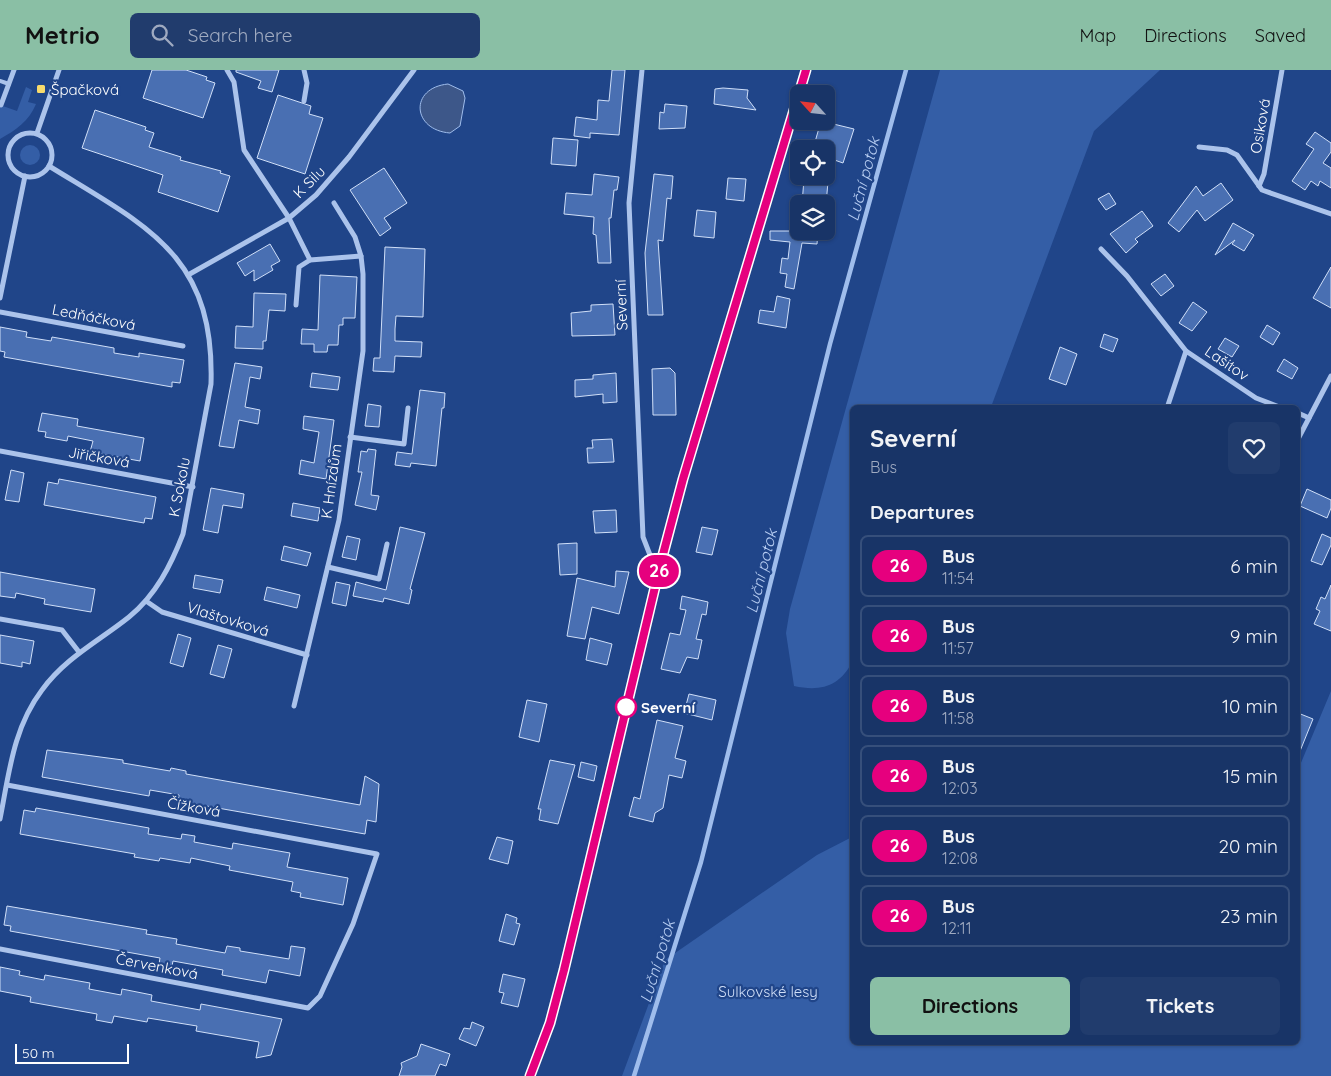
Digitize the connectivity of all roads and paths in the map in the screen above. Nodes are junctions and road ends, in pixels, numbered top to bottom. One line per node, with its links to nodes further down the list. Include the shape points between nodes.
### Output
1 (14, 70): 10 (street)
2 (59, 70): 13 (street)
3 (227, 70): 20 (street, via 234,82 244,150)
4 (304, 70): 11 (street, via 307,82)
5 (414, 70): 20 (street, K Silu, via 349,157 316,195)
6 (642, 70): 41 (street, Severní, via 629,213 643,537 650,555)
7 (806, 70): 41 (street)
8 (1282, 70): 17 (street, Osiková, via 1264,174)
9 (0, 81): 10 (lane)
10 (9, 84): 12 (street)
11 (304, 101)
12 (1, 105)
13 (37, 133): 15 (street, via 50,144 52,156); 16 (street, via 20,134 8,148 10,164)
14 (1199, 148): 17 (street, via 1227,150 1237,155)
15 (49, 166): 16 (street, via 36,176); 24 (street, K Sokolu, via 150,231 166,245)
16 (25, 176): 25 (street)
17 (1259, 186): 19 (street, via 1262,190)
18 (334, 203): 22 (street, K Hnízdům, via 355,237)
19 (1331, 214)
20 (289, 218): 23 (street); 24 (street, K Silu)
21 (1101, 249): 29 (street, via 1127,276)
22 (361, 256): 23 (street); 37 (street, K Hnízdům, via 362,351)
23 (310, 260): 26 (street, via 299,267)
24 (188, 275): 39 (street, K Sokolu, via 197,292 211,359 211,384)
25 (0, 298)
26 (296, 305)
27 (0, 312): 28 (street, Ledňáčková)
28 (183, 346)
29 (1186, 351): 31 (street, Lašitov); 32 (street, Lašitov, via 1256,398)
30 (1331, 376): 35 (street)
31 (1168, 405)
32 (1274, 405)
33 (408, 408): 37 (street, via 404,444)
34 (1300, 414): 35 (street)
35 (1309, 418): 36 (street)
36 (1300, 435)
37 (350, 437): 42 (street, K Hnízdům, via 339,520)
38 (0, 452): 39 (street, Jiřičková)
39 (193, 487): 43 (street, K Sokolu, via 174,558)
40 (387, 544): 42 (street, via 379,579)
41 (661, 562): 52 (street, via 564,970 550,1023)
42 (328, 567): 46 (street, K Hnízdům)
43 (146, 601): 45 (street, K Sokolu); 46 (street, Vlaštovková, via 162,612)
44 (0, 619): 45 (street, via 62,630)
45 (79, 652): 48 (street, K Sokolu, via 46,684 23,721)
46 (306, 655): 47 (street, K Hnízdům)
47 (294, 706)
48 (7, 785): 49 (street, K Sokolu); 51 (street, Čížková, via 377,854 352,924 320,996)
49 (0, 819)
50 (0, 950): 51 (street, Červenková)
51 (308, 1008)
52 (530, 1076)

